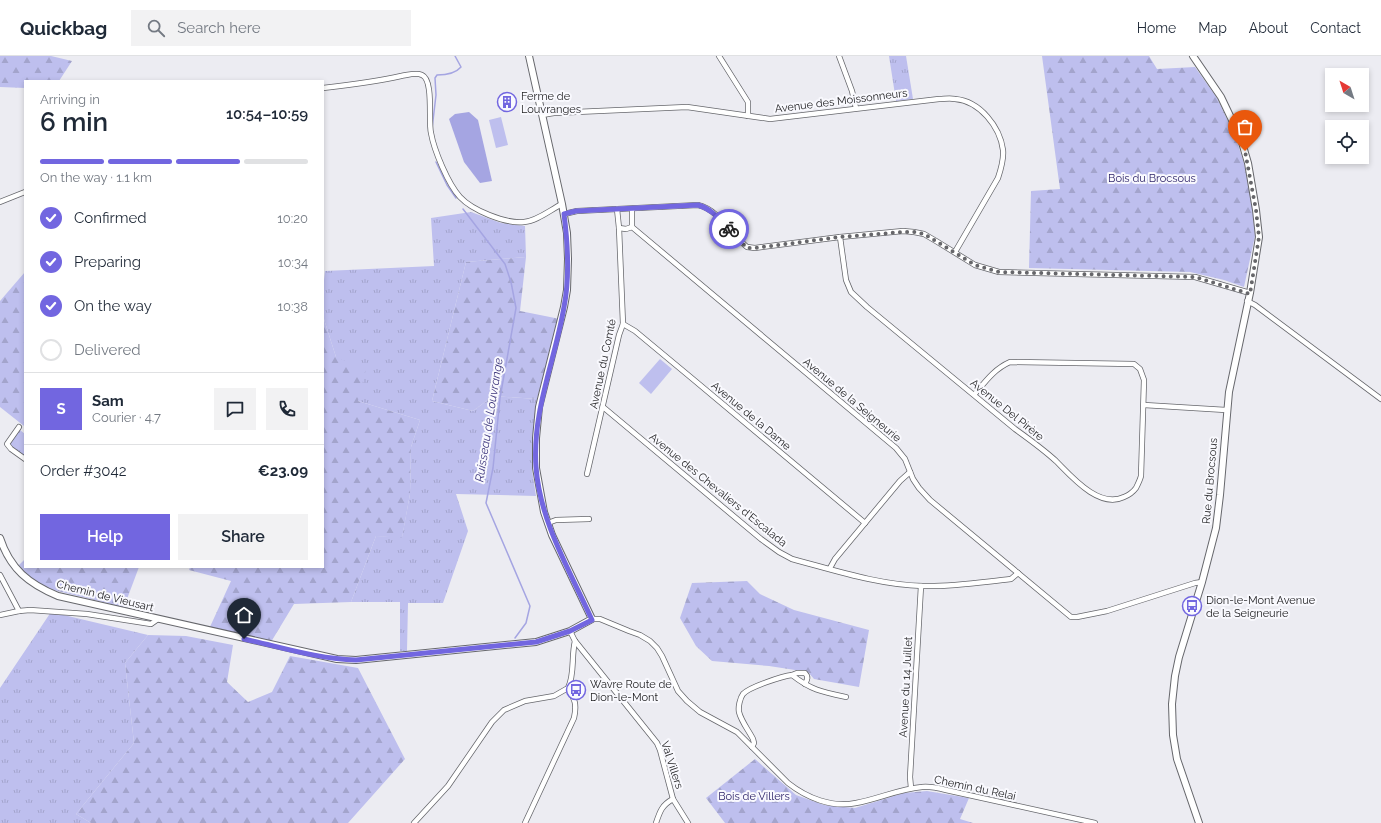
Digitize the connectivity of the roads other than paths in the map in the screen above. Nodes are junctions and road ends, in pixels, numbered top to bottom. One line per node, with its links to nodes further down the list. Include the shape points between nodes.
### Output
1 (529, 56): 7 (street)
2 (720, 56): 8 (street, via 748,102)
3 (839, 56): 6 (street)
4 (1193, 56): 19 (street, Rue du Brocsous, via 1221,97 1242,139 1248,163 1259,237)
5 (324, 88): 11 (street, via 421,74 425,76 429,89 430,132 460,197 485,213 519,222 531,221)
6 (856, 108): 8 (street, Avenue des Moissonneurs, via 770,119); 18 (street, Avenue des Moissonneurs, via 956,98 976,107 995,126 1003,151 998,178)
7 (542, 115): 8 (street, Avenue des Moissonneurs, via 687,107); 11 (street)
8 (748, 116)
9 (24, 192): 10 (street)
10 (0, 202)
11 (562, 204): 14 (street)
12 (617, 209): 13 (street); 14 (street); 16 (street, Avenue du Comté)
13 (632, 209): 15 (street); 17 (street, via 688,205 706,207 747,248)
14 (564, 214): 32 (street, via 567,233 567,290 560,329 539,407 536,438 536,468)
15 (632, 227): 16 (street); 29 (street, Avenue de la Seigneurie, via 896,448 905,459)
16 (619, 228): 21 (street, Avenue du Comté)
17 (840, 237): 18 (street, via 914,232 924,234); 22 (street, Avenue Del Pirère, via 846,280 851,292)
18 (955, 252): 19 (street, via 975,265 999,272 1195,277)
19 (1250, 294): 20 (street, Rue du Brocsous)
20 (1247, 301): 23 (street); 26 (street, Rue du Brocsous)
21 (623, 324): 25 (street, Avenue du Comté); 33 (street, Avenue de la Dame, via 635,331)
22 (974, 395): 24 (street, Avenue Del Pirère, via 996,370 1010,362 1125,363 1134,364 1140,369 1144,380); 24 (street, Avenue Del Pirère, via 1095,495 1113,501 1128,495 1136,488 1141,476)
23 (1381, 399)
24 (1144, 405): 26 (street)
25 (603, 407): 30 (street, Avenue du Comté); 35 (street, Avenue des Chevaliers d'Escalada, via 779,552 792,559)
26 (1226, 410): 38 (street, Rue du Brocsous, via 1220,501)
27 (19, 427): 28 (street, via 7,444)
28 (24, 459)
29 (910, 472): 33 (street); 36 (street, Avenue de la Seigneurie, via 930,500)
30 (587, 474)
31 (589, 519): 32 (street, via 556,520)
32 (548, 523): 43 (street)
33 (865, 523): 35 (street)
34 (0, 539): 42 (street, Chemin de Vieusart, via 8,556 24,577 43,590 58,596)
35 (830, 568): 39 (street, Avenue des Chevaliers d'Escalada, via 888,582)
36 (1018, 573): 38 (street, Avenue de la Seigneurie, via 1071,617 1107,611); 39 (street, Avenue des Chevaliers d'Escalada, via 1011,579)
37 (0, 575): 40 (street)
38 (1202, 582): 58 (street, Rue du Brocsous, via 1179,657 1172,704 1177,759)
39 (921, 586): 51 (street, Avenue du 14 Juillet)
40 (20, 611): 41 (street, Chemin de Vieusart); 42 (street, Chemin de Vieusart, via 87,614 151,624)
41 (0, 615)
42 (158, 619): 44 (street, Chemin de Vieusart, via 337,659 356,660 526,644)
43 (592, 620): 44 (street, Chemin de Vieusart); 50 (street, Chemin du Relai, via 600,620 650,641 662,656 678,691 687,702 737,732)
44 (570, 631): 45 (street, Val Villers)
45 (575, 641): 48 (street, via 571,682); 52 (street, Val Villers, via 652,736 660,750)
46 (792, 675): 47 (street); 47 (street, via 805,673); 50 (street, via 765,683 743,694 740,716 753,739)
47 (805, 684): 49 (street)
48 (568, 688): 53 (street, via 554,696 525,701 504,710 492,722 448,786); 54 (street, via 576,708 574,718)
49 (846, 697)
50 (752, 747): 51 (street, Chemin du Relai, via 797,790 822,802 854,804)
51 (911, 788): 57 (street, Chemin du Relai, via 946,790)
52 (673, 799): 55 (street, Val Villers, via 665,803); 56 (street, Val Villers)
53 (414, 823)
54 (525, 823)
55 (656, 823)
56 (688, 823)
57 (1095, 823)
58 (1199, 823)

